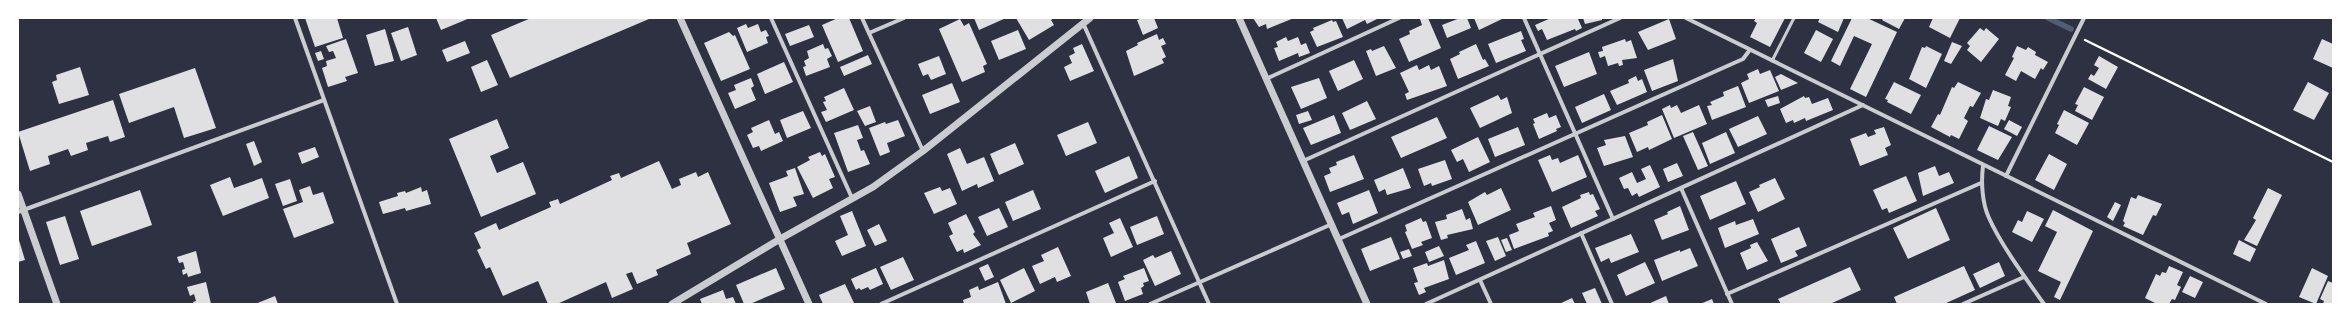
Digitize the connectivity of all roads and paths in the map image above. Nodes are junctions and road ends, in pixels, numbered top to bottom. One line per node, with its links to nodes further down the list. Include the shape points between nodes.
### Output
1 (295, 18): 21 (street)
2 (771, 18): 33 (street)
3 (862, 18): 15 (street)
4 (904, 18): 15 (street)
5 (1090, 18): 14 (street)
6 (1239, 18): 20 (street)
7 (1399, 18): 20 (street)
8 (1524, 18): 18 (street)
9 (1620, 18): 18 (street)
10 (1686, 18): 17 (street)
11 (1794, 18): 19 (lane)
12 (2084, 18): 16 (street)
13 (683, 19): 38 (street)
14 (1083, 23): 24 (street); 29 (street)
15 (869, 33): 24 (street)
16 (2075, 35): 26 (path); 28 (street)
17 (1749, 51): 19 (street); 23 (street, via 1743,59)
18 (1540, 54): 23 (street); 25 (street)
19 (1772, 61): 22 (street)
20 (1266, 79): 25 (street)
21 (324, 100): 34 (street); 46 (street)
22 (1863, 105): 27 (street); 31 (street)
23 (1576, 135): 35 (street); 39 (street)
24 (924, 151): 33 (street, via 873,187)
25 (1303, 161): 36 (street)
26 (2333, 162)
27 (1983, 166): 28 (street); 30 (street)
28 (2006, 176): 59 (street)
29 (1155, 182): 42 (street); 49 (street)
30 (1981, 183): 40 (street, via 1988,217); 43 (street)
31 (1681, 188): 35 (street); 43 (street)
32 (18, 194): 34 (street)
33 (852, 198): 38 (street)
34 (21, 211): 45 (street)
35 (1613, 219): 37 (street)
36 (1332, 223): 39 (street); 42 (street)
37 (1581, 233): 41 (street); 55 (street)
38 (780, 239): 44 (street); 48 (street)
39 (1339, 239): 52 (street)
40 (2024, 277): 57 (street); 58 (street)
41 (1480, 280): 53 (street); 54 (street)
42 (1200, 282): 50 (street); 51 (street)
43 (1727, 294): 56 (street)
44 (680, 302): 47 (street)
45 (57, 304)
46 (397, 304)
47 (672, 304)
48 (809, 304)
49 (881, 304)
50 (1150, 304)
51 (1210, 304)
52 (1367, 304)
53 (1426, 304)
54 (1491, 304)
55 (1612, 304)
56 (1732, 304)
57 (1963, 304)
58 (2044, 304)
59 (2266, 304)

